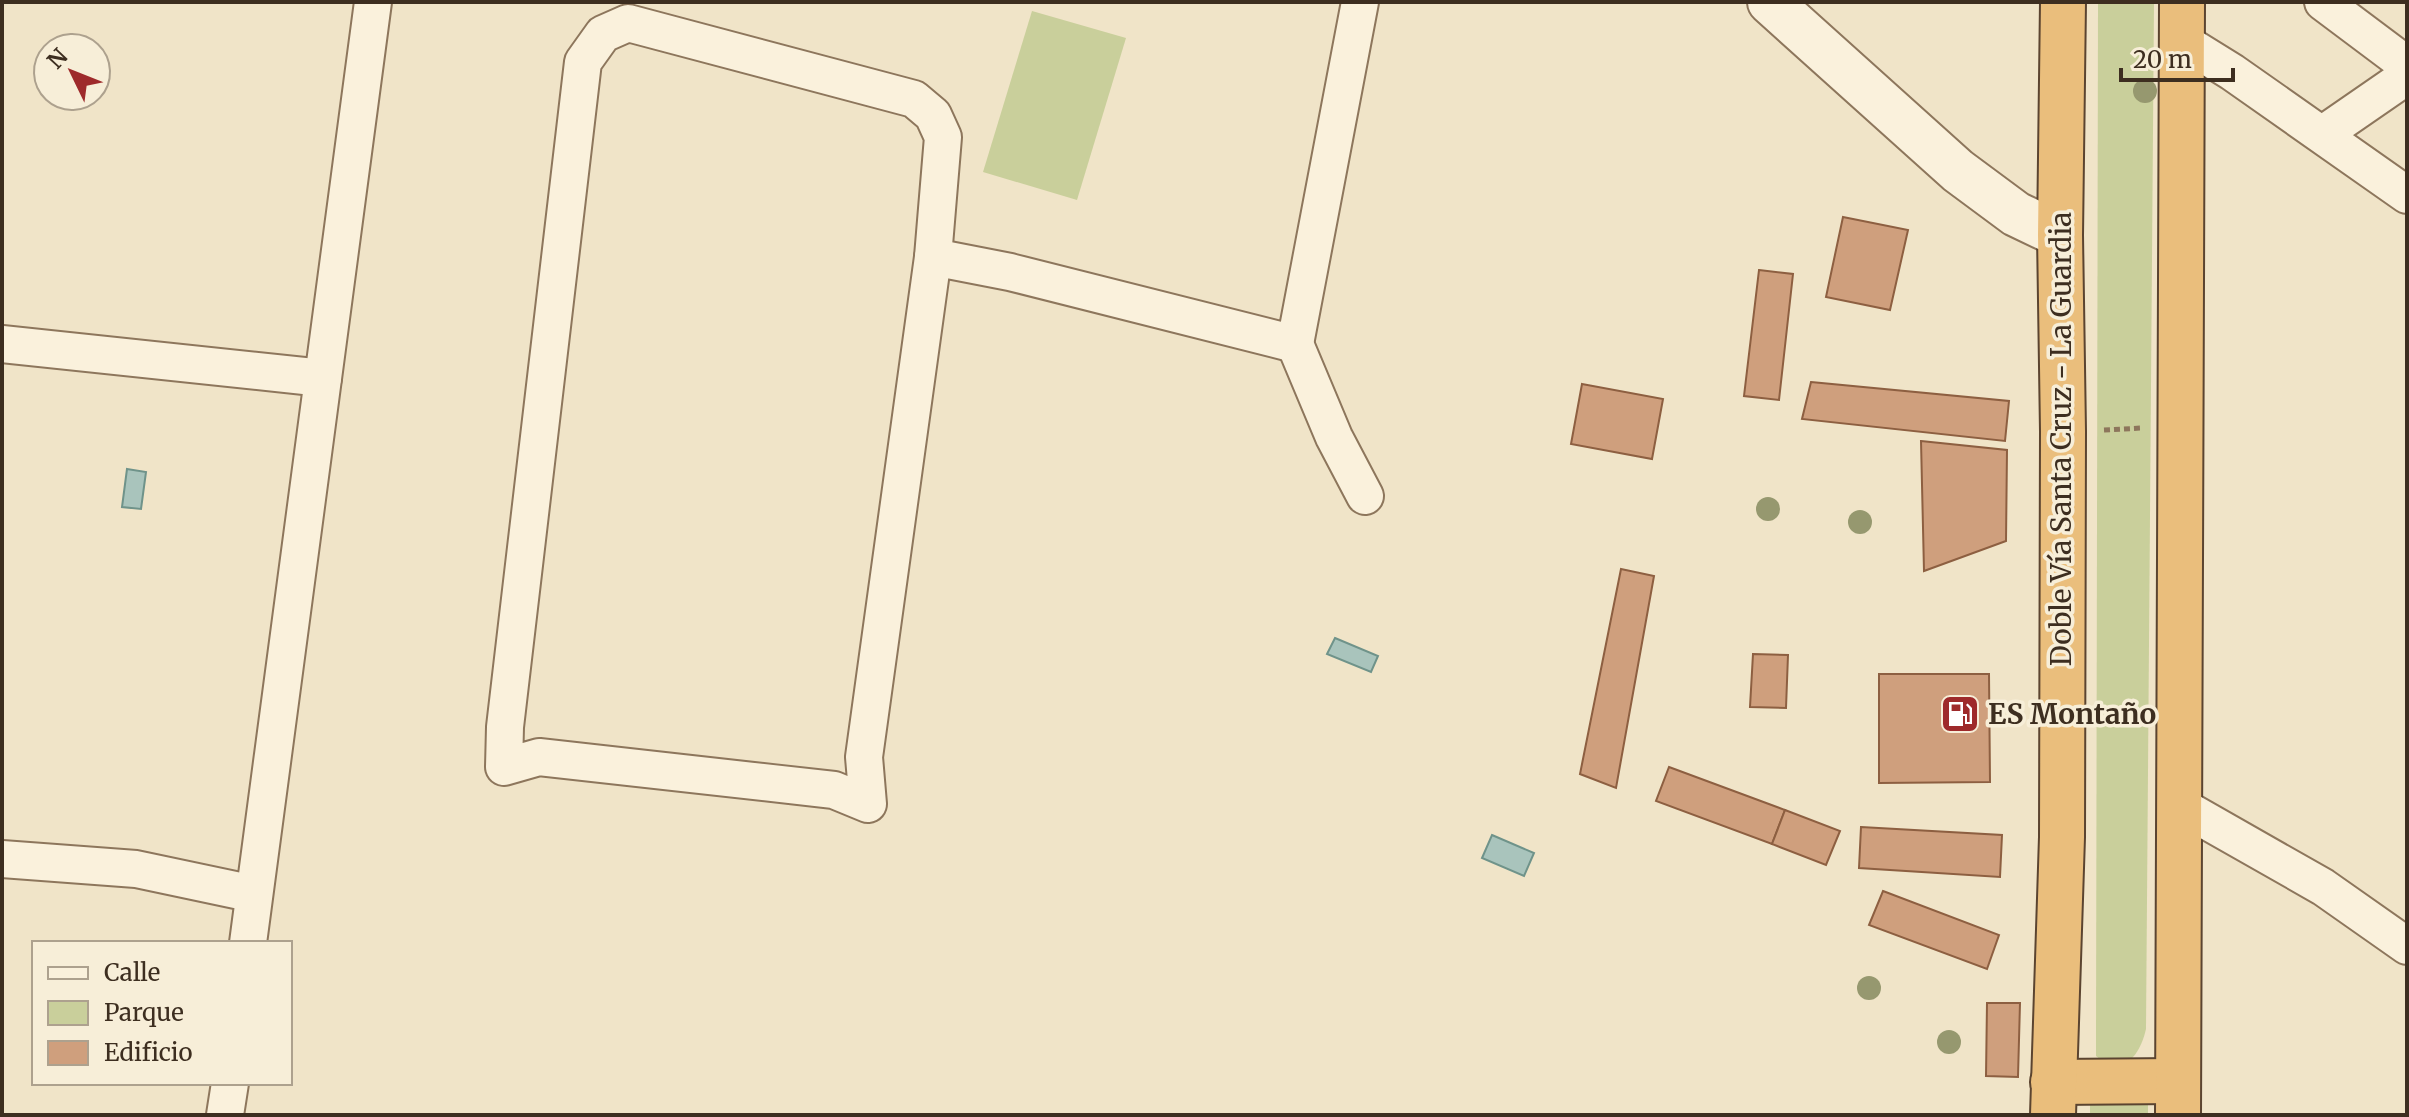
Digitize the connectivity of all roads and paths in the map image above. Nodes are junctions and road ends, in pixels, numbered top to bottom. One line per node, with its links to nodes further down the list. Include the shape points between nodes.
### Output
1 (373, 2): 15 (street)
2 (1360, 2): 14 (street)
3 (1770, 2): 11 (street, via 1958,171 2016,214)
4 (2063, 2): 11 (highway, Doble Vía Santa Cruz - La Guardia)
5 (2323, 2): 7 (street)
6 (2182, 22): 9 (street, via 2232,72); 19 (highway)
7 (2407, 65)
8 (2407, 76): 9 (street)
9 (2323, 134): 10 (street)
10 (2407, 195)
11 (2060, 235): 26 (highway, Doble Vía Santa Cruz - La Guardia, via 2062,837)
12 (933, 257): 12 (street, via 943,137 933,115 914,99 628,23 603,34 583,62 504,767 539,757 834,790 868,804 864,757); 14 (street)
13 (2, 344): 15 (street)
14 (1295, 344): 18 (street)
15 (323, 378): 21 (street)
16 (2152, 428): 17 (path)
17 (2095, 430)
18 (1365, 496)
19 (2177, 804): 23 (street, via 2323,887); 25 (highway)
20 (2, 859): 21 (street, via 136,869)
21 (254, 894): 22 (street)
22 (248, 941)
23 (2407, 946)
24 (230, 1085): 27 (street)
25 (2178, 1098): 26 (highway)
26 (2053, 1099)
27 (225, 1115)

